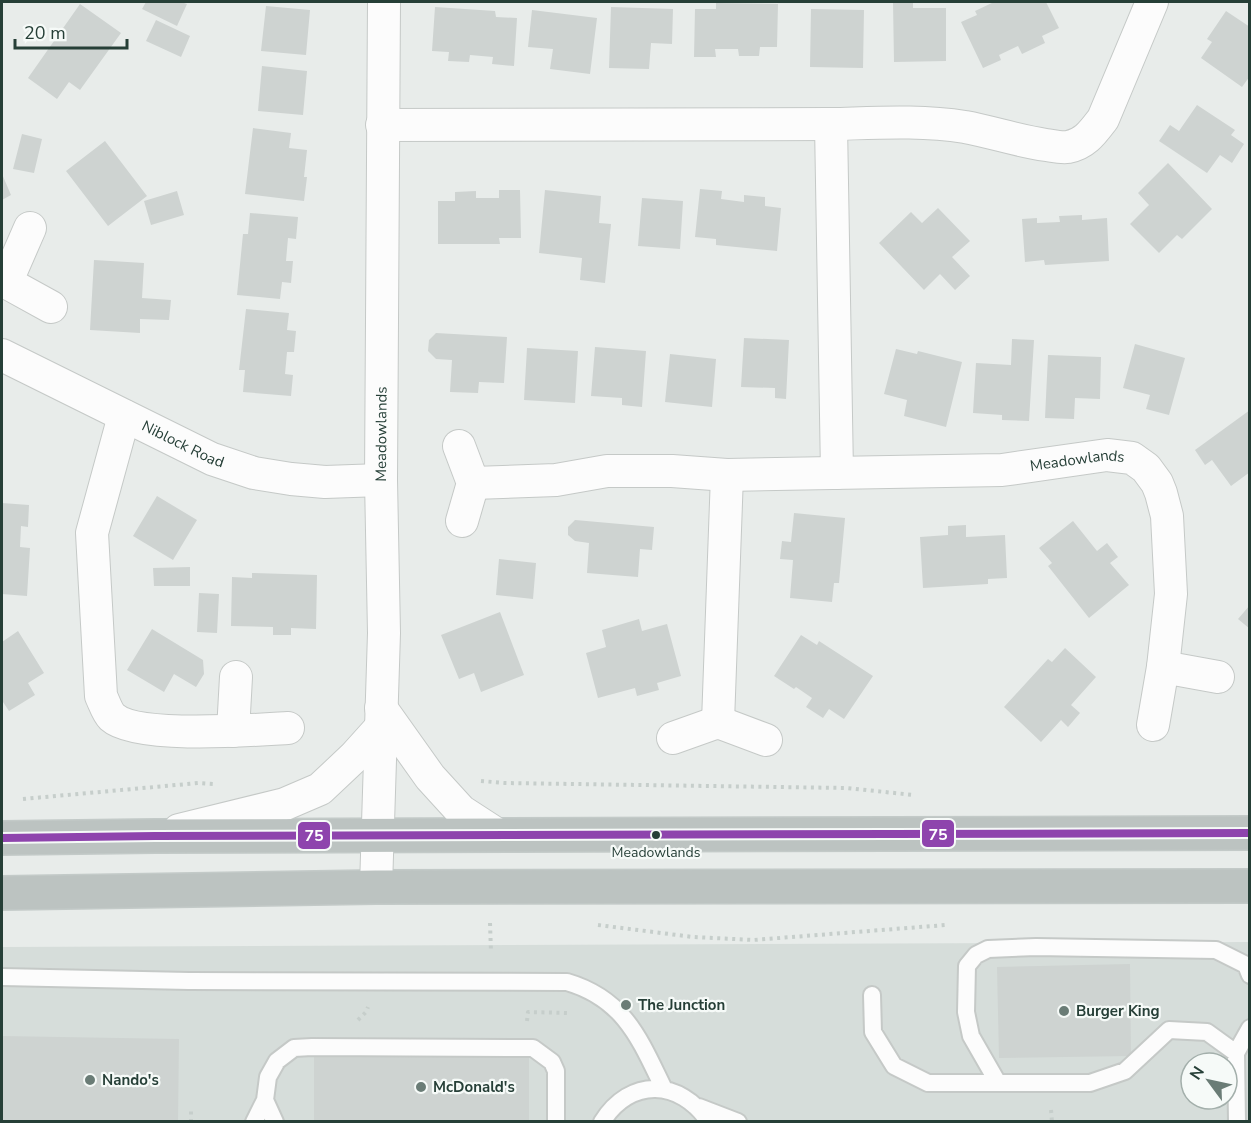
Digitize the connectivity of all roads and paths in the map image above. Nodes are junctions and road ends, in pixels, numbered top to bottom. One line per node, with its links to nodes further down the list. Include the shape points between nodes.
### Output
1 (384, 2): 4 (street, Meadowlands)
2 (1152, 2): 3 (street, via 1103,119 1079,144 1065,148 932,123)
3 (831, 124): 4 (street); 11 (street)
4 (382, 125): 13 (street, Meadowlands)
5 (30, 228): 6 (street)
6 (4, 282): 7 (street)
7 (51, 307)
8 (2, 355): 9 (street, Niblock Road)
9 (124, 416): 13 (street, Niblock Road, via 212,459 254,473 326,482); 23 (street, via 92,533 101,696 111,716 131,727)
10 (459, 446): 14 (street)
11 (837, 473): 12 (street, Meadowlands); 16 (street, Meadowlands, via 1002,471 1107,455 1122,455 1140,462 1161,493 1167,516 1171,594)
12 (727, 475): 14 (street, Meadowlands, via 608,471 556,480); 20 (street)
13 (381, 480): 19 (street, Meadowlands)
14 (473, 483): 15 (street)
15 (462, 520)
16 (1163, 667): 18 (street); 21 (street, Meadowlands)
17 (236, 677): 23 (street)
18 (1218, 677)
19 (381, 718): 26 (street); 32 (street, via 354,757 320,789 285,804); 33 (street, Meadowlands)
20 (718, 722): 24 (street); 25 (street)
21 (1152, 725)
22 (288, 728): 23 (street)
23 (233, 731)
24 (673, 738)
25 (766, 740)
26 (430, 777): 28 (path, via 505,783 846,788); 31 (street, via 461,811)
27 (220, 784): 29 (path)
28 (915, 795)
29 (13, 800)
30 (1250, 833): 31 (highway)
31 (498, 835): 33 (highway)
32 (155, 836): 33 (highway); 34 (highway)
33 (377, 836): 36 (street, Meadowlands)
34 (2, 838)
35 (1250, 886): 36 (highway)
36 (376, 888): 37 (highway)
37 (2, 893)
38 (490, 922): 39 (path)
39 (491, 952)
40 (1250, 975): 48 (lane, via 1246,965 1216,950 988,949 967,966 966,1012 971,1036)
41 (2, 978): 42 (lane)
42 (556, 981): 45 (path, via 567,1014 528,1012); 49 (lane, via 587,988 610,1003 633,1027)
43 (872, 994): 48 (lane, via 873,1032 894,1066 928,1083)
44 (1250, 1028): 47 (lane)
45 (526, 1048): 50 (lane, via 294,1048 277,1061 268,1077); 56 (lane, via 544,1054 556,1071)
46 (1233, 1051): 48 (lane, via 1207,1032 1169,1030 1125,1071 1090,1083)
47 (1237, 1051)
48 (998, 1083)
49 (664, 1089): 51 (lane, via 683,1095); 57 (lane, via 628,1095 613,1106)
50 (265, 1100): 54 (lane); 55 (lane)
51 (699, 1107): 58 (lane); 59 (lane)
52 (191, 1110): 53 (path)
53 (191, 1122)
54 (254, 1122)
55 (275, 1122)
56 (556, 1122)
57 (602, 1122)
58 (709, 1122)
59 (738, 1122)

